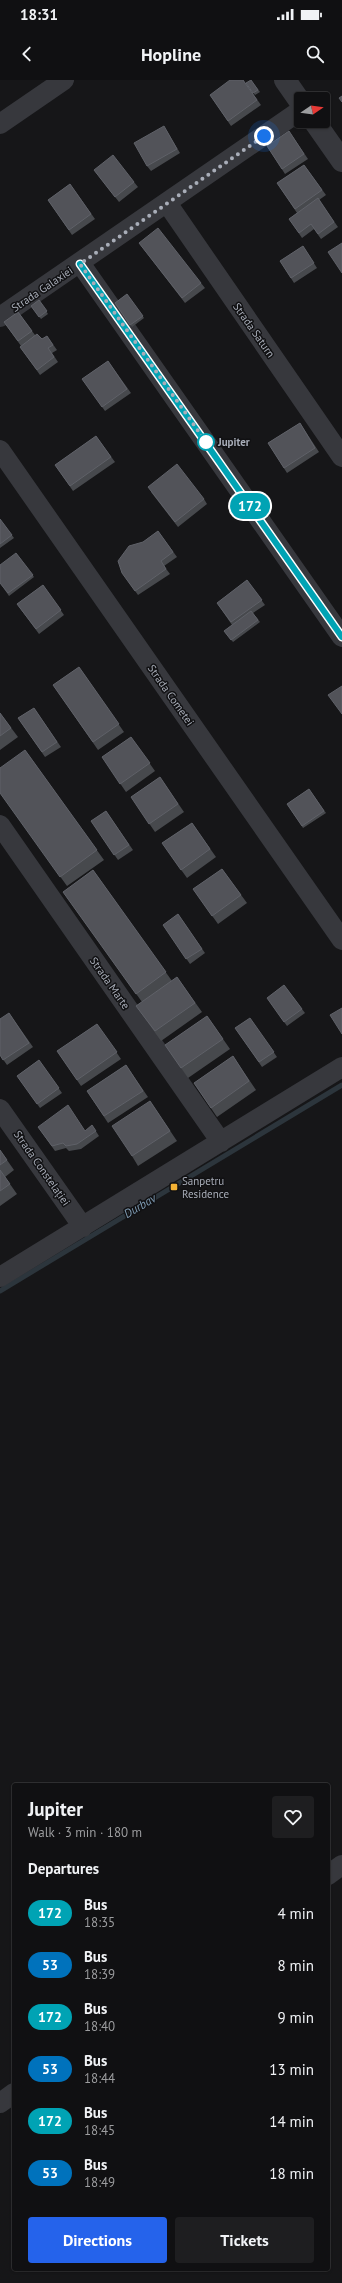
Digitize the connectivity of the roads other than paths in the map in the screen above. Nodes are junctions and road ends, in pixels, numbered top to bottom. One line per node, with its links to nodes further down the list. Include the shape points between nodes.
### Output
1 (64, 80): 5 (street)
2 (285, 80): 3 (street)
3 (294, 93)
4 (294, 115): 8 (street, Strada Galaxiei)
5 (0, 124)
6 (319, 128): 7 (street)
7 (342, 161)
8 (167, 203): 9 (street, Strada Galaxiei); 12 (street, Strada Saturn)
9 (80, 264): 10 (street, Strada Galaxiei); 13 (street)
10 (0, 317)
11 (0, 450): 15 (street, Strada Cometei)
12 (342, 457)
13 (342, 637)
14 (0, 825): 18 (street, Strada Marte)
15 (342, 940)
16 (342, 1067): 18 (street)
17 (0, 1109): 19 (street, Strada Constelației)
18 (221, 1142): 19 (street)
19 (84, 1227): 20 (street)
20 (0, 1277)
21 (342, 1865): 22 (street)
22 (330, 1874)
23 (12, 2094): 24 (street)
24 (0, 2103)

